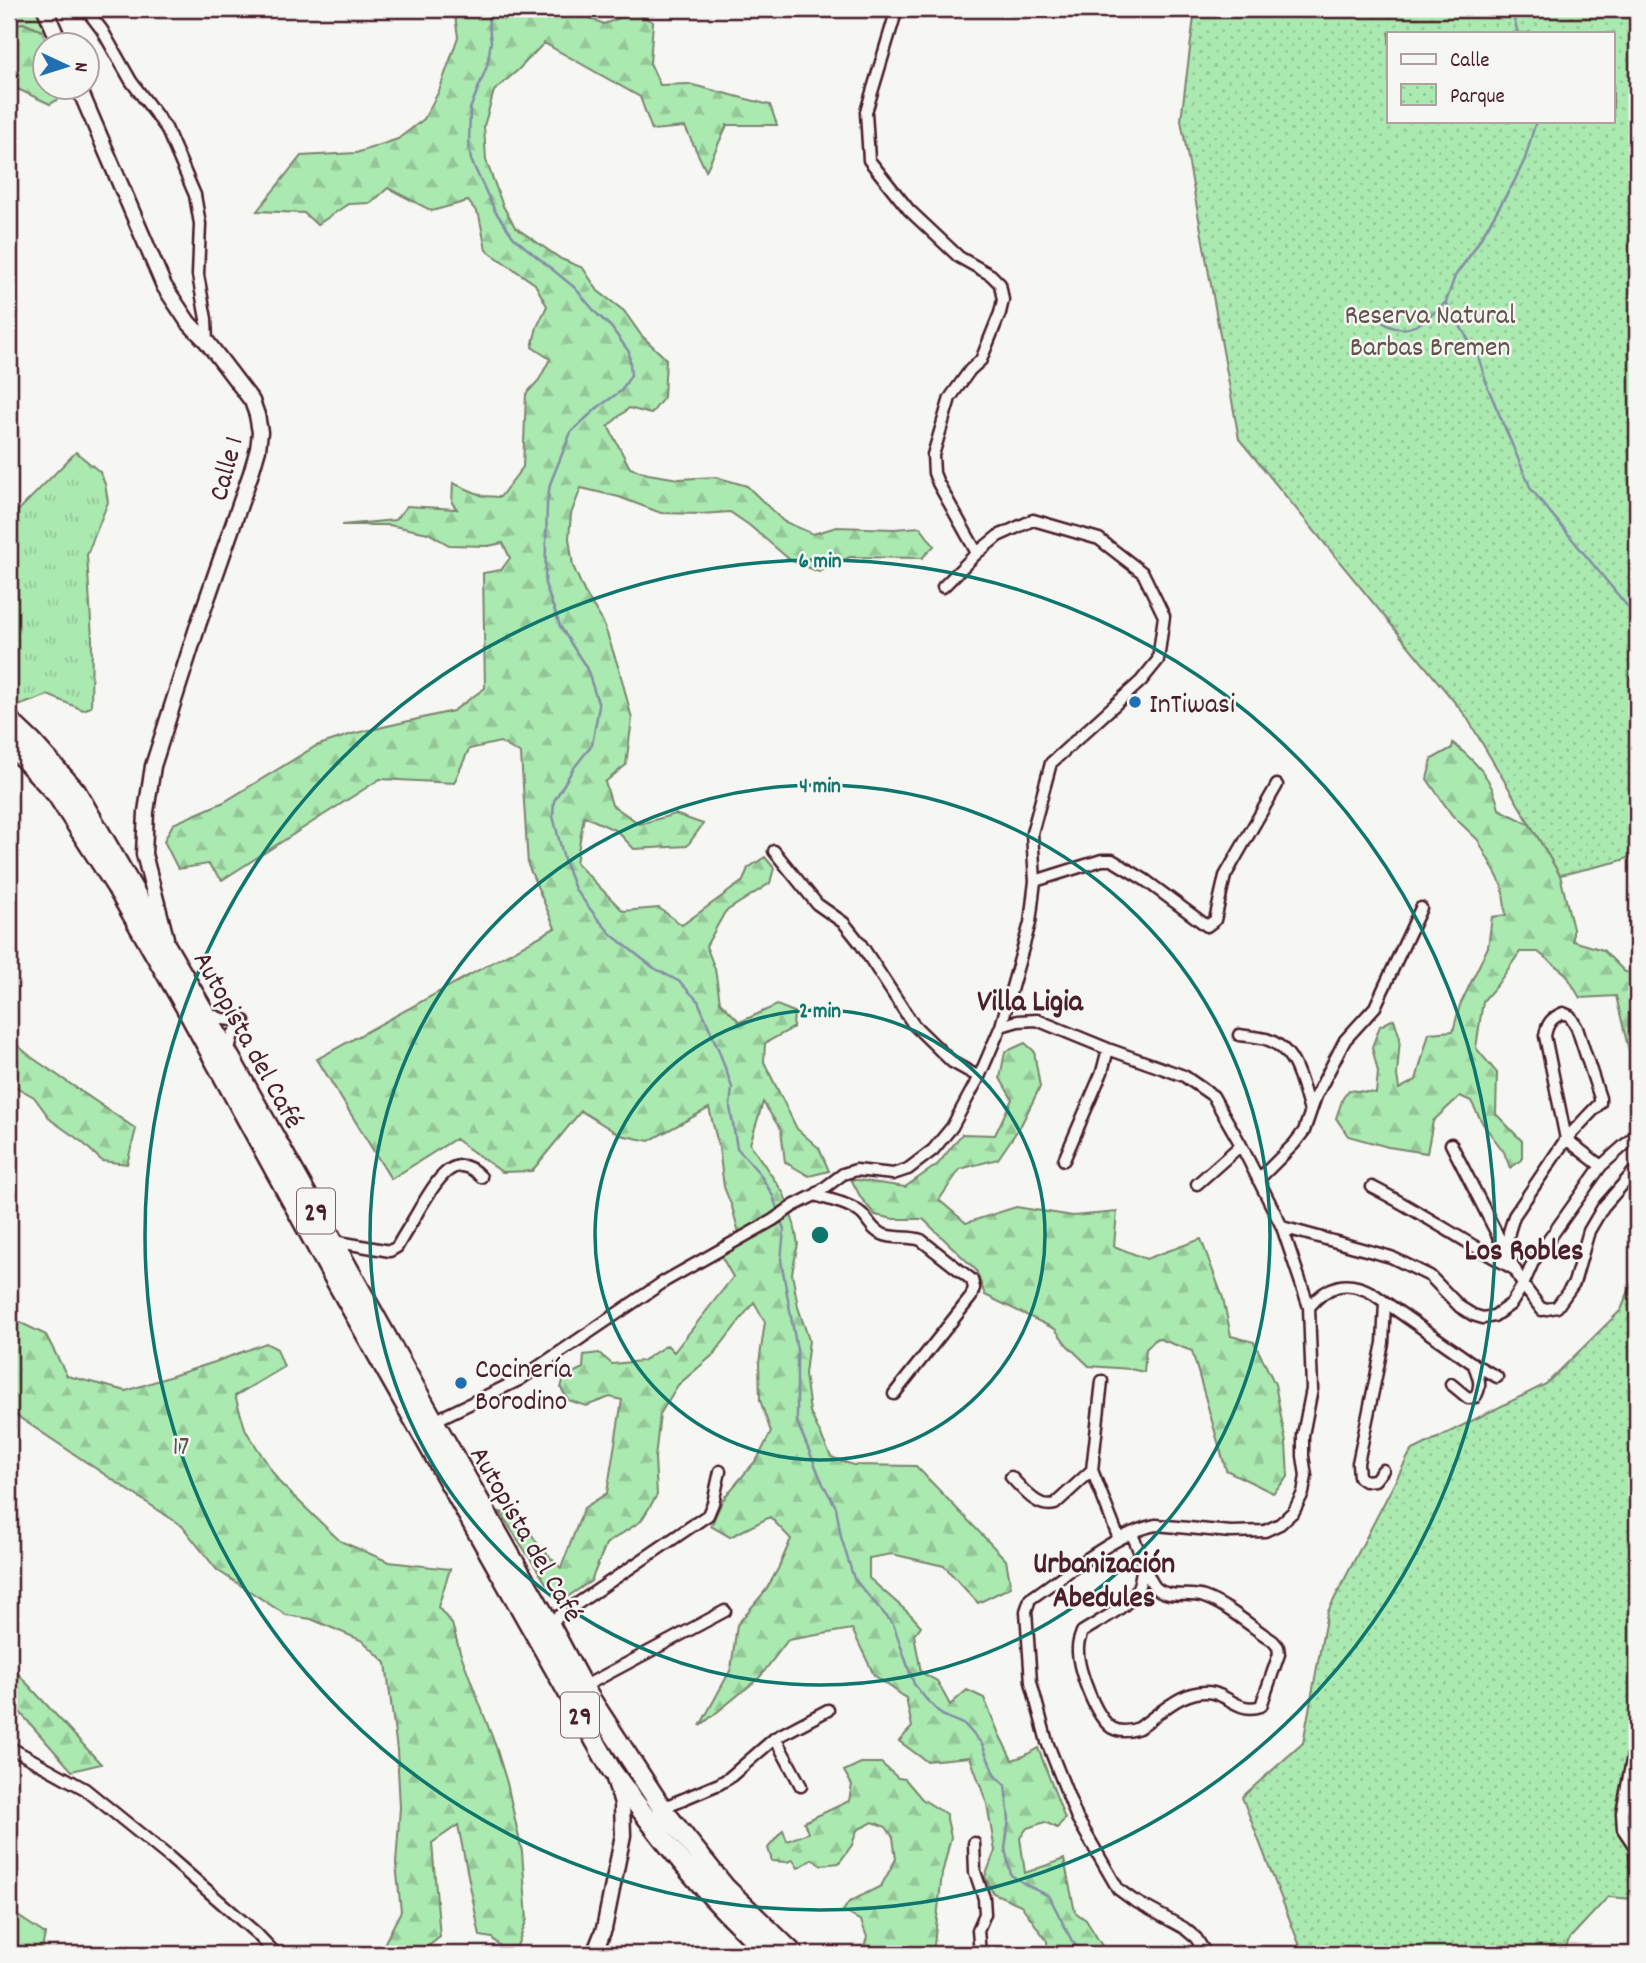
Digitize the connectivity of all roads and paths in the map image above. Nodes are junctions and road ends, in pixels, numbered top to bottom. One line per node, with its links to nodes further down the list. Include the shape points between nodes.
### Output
1 (45, 9): 4 (street)
2 (86, 9): 6 (street, via 166,128 195,195 200,224 198,275)
3 (897, 9): 7 (street, via 866,112 869,160 909,211 959,257 1000,284 1003,300 981,360 950,398 933,455 938,482)
4 (55, 32)
5 (85, 102): 6 (street, Calle 1, via 164,286)
6 (207, 342): 14 (street, Calle 1, via 252,401 260,432 258,449 153,766)
7 (977, 553): 8 (street); 15 (street, via 998,536 1033,520 1099,539 1143,573 1164,615 1158,660 1051,764 1032,833)
8 (943, 587)
9 (9, 720): 13 (highway, Autopista del Café / 29, via 76,791)
10 (9, 743): 64 (highway, Autopista del Café / 29, via 57,795 114,885)
11 (1278, 785): 15 (street, via 1225,876 1215,920 1208,926 1112,860)
12 (774, 851): 23 (street, via 817,904 844,923 913,1024 953,1062)
13 (111, 852): 14 (street, via 132,862); 17 (highway, Autopista del Café / 29)
14 (144, 854): 17 (street, Calle 1)
15 (1035, 881): 19 (street, via 1030,923)
16 (1421, 908): 24 (street, via 1375,1007 1345,1040)
17 (169, 950): 18 (highway, Autopista del Café / 29)
18 (204, 1011): 22 (highway, Autopista del Café / 29); 22 (street, via 244,1021 230,1039)
19 (1000, 1026): 21 (street, via 1037,1020); 23 (street)
20 (1239, 1035): 24 (street, via 1284,1048 1293,1060)
21 (1108, 1049): 28 (street, via 1184,1076 1213,1096); 29 (street)
22 (228, 1053): 38 (highway, Autopista del Café / 29)
23 (979, 1077): 36 (street, via 952,1127 933,1150 908,1169 893,1174 856,1170)
24 (1310, 1111): 33 (street, via 1304,1131)
25 (1637, 1134): 30 (street)
26 (1566, 1139): 26 (street, via 1545,1036 1551,1019 1563,1013 1577,1028 1600,1098); 30 (street); 39 (street, via 1514,1216)
27 (1451, 1144): 39 (street)
28 (1241, 1145): 33 (street); 34 (street)
29 (1064, 1160)
30 (1601, 1166): 41 (street, via 1533,1262)
31 (1637, 1168): 41 (street, via 1589,1231 1574,1283 1557,1307 1542,1310)
32 (481, 1177): 38 (street, via 466,1166 440,1176 397,1247 390,1251)
33 (1258, 1180): 37 (street)
34 (1196, 1184)
35 (1371, 1187): 40 (street)
36 (815, 1195): 48 (street, via 848,1206 878,1233 921,1240 972,1280 971,1297); 49 (street, via 665,1280 519,1380)
37 (1282, 1227): 41 (street, via 1391,1257 1430,1276 1460,1307 1483,1318 1511,1304); 43 (street)
38 (333, 1241): 49 (highway, Autopista del Café / 29)
39 (1507, 1253): 40 (street)
40 (1515, 1269): 41 (street)
41 (1523, 1285)
42 (1385, 1302): 43 (street, via 1361,1287 1338,1286); 44 (street); 50 (street, via 1384,1343 1358,1462 1359,1477 1375,1480)
43 (1309, 1307): 54 (street, via 1312,1389 1303,1435 1306,1476 1294,1511 1265,1531 1156,1525)
44 (1472, 1363): 45 (street); 47 (street, via 1480,1382 1475,1397 1468,1398)
45 (1497, 1377)
46 (1102, 1381): 51 (street)
47 (1451, 1384)
48 (894, 1394)
49 (434, 1421): 58 (highway, Autopista del Café / 29)
50 (1383, 1469)
51 (1092, 1470): 53 (street, via 1047,1506); 55 (street)
52 (720, 1471): 58 (street, via 708,1515)
53 (1011, 1477)
54 (1131, 1534): 55 (street); 56 (street)
55 (1119, 1539): 75 (street, via 1030,1599 1026,1611 1031,1682 1046,1742 1077,1818 1118,1889 1184,1928)
56 (1143, 1559): 56 (street, via 1154,1586 1163,1592 1200,1595 1217,1602 1278,1647 1261,1706 1243,1708 1203,1692 1182,1698 1131,1731 1111,1727 1100,1715 1083,1677 1079,1640 1082,1632 1135,1594)
57 (725, 1611): 59 (street)
58 (549, 1623): 59 (highway, Autopista del Café / 29)
59 (583, 1687): 66 (highway, Autopista del Café / 29)
60 (828, 1710): 61 (street)
61 (775, 1738): 65 (street); 66 (street, via 729,1778)
62 (1637, 1745): 68 (street, via 1622,1813 1623,1829)
63 (9, 1747): 70 (street, via 85,1789)
64 (612, 1771): 71 (street, via 622,1803 623,1835 604,1929); 72 (highway, Autopista del Café / 29, via 686,1868 737,1926)
65 (801, 1786)
66 (664, 1811): 73 (highway, Autopista del Café / 29, via 724,1887)
67 (974, 1843): 74 (street, via 985,1914 978,1930)
68 (1636, 1846): 69 (street)
69 (1637, 1873)
70 (276, 1954)
71 (594, 1954)
72 (770, 1954)
73 (794, 1954)
74 (980, 1954)
75 (1206, 1954)

